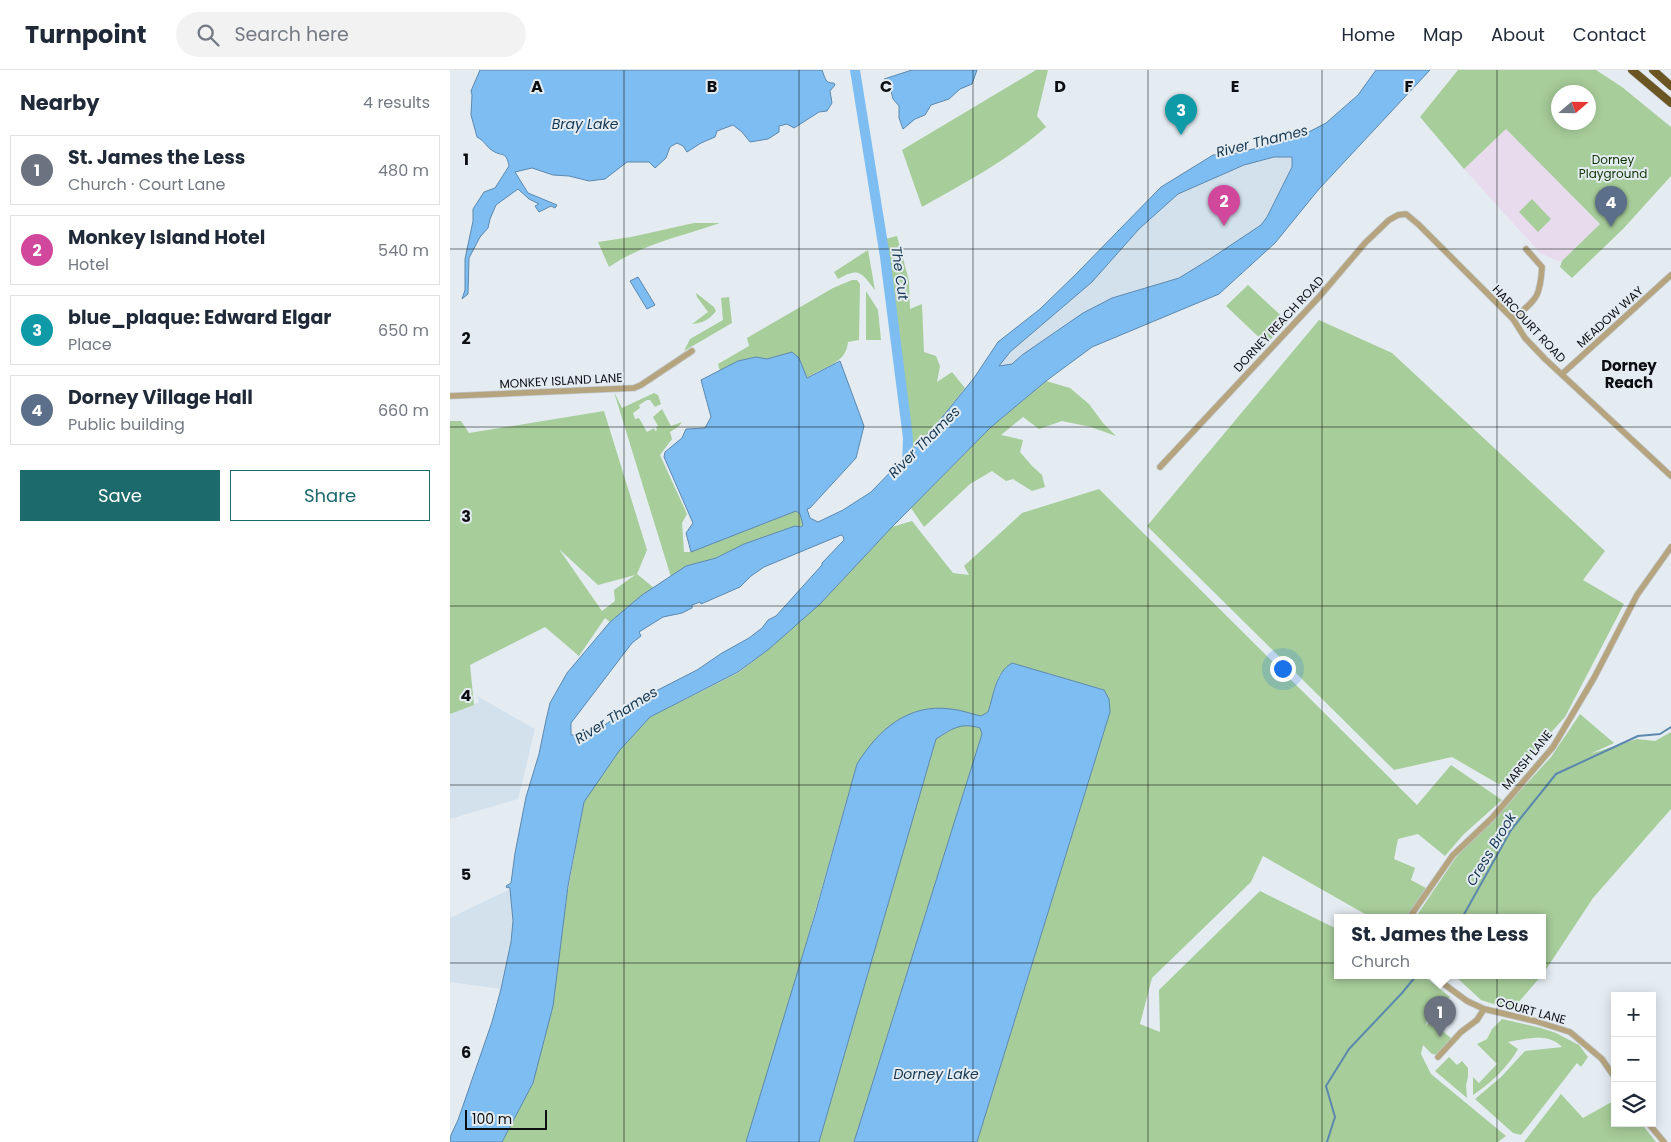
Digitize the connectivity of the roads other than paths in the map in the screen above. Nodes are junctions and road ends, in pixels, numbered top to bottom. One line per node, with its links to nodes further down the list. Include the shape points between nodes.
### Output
1 (1632, 70): 4 (highway)
2 (1653, 70): 3 (highway)
3 (1671, 86)
4 (1671, 103)
5 (1418, 224): 8 (street, HARCOURT ROAD); 12 (street, DORNEY REACH ROAD, via 1406,214 1398,215 1365,243)
6 (1526, 249): 8 (street, via 1542,268 1541,296)
7 (1671, 275): 10 (street, MEADOW WAY)
8 (1513, 319): 10 (street, HARCOURT ROAD, via 1525,338)
9 (692, 351): 11 (street, MONKEY ISLAND LANE, via 634,388)
10 (1562, 374): 13 (street, HARCOURT ROAD)
11 (450, 396)
12 (1160, 467)
13 (1671, 476)
14 (1671, 547): 15 (street, MARSH LANE, via 1637,595 1594,678 1553,747 1492,818 1453,855)
15 (1412, 914)
16 (1437, 979): 17 (street, COURT LANE)
17 (1484, 1009): 18 (street, via 1477,1020); 19 (street, COURT LANE, via 1570,1032 1602,1059)
18 (1438, 1057)
19 (1611, 1072)
20 (1651, 1127): 21 (street)
21 (1664, 1142)

